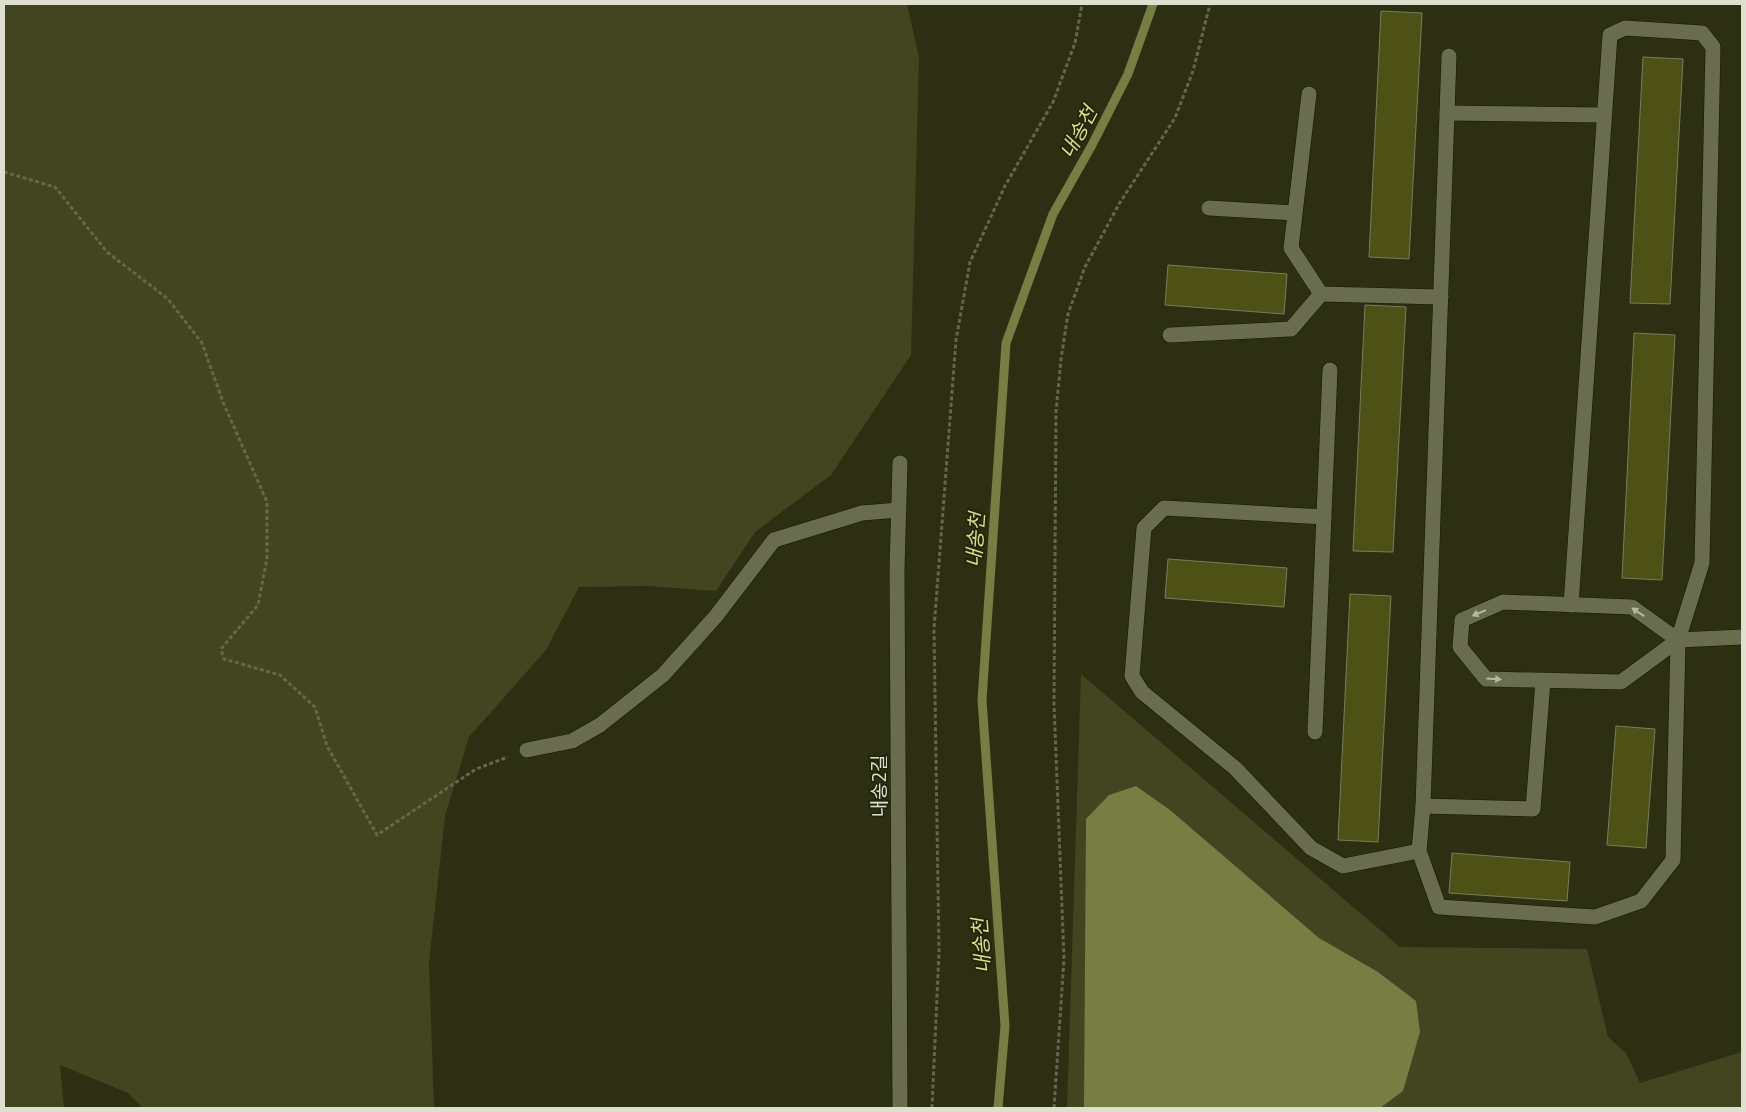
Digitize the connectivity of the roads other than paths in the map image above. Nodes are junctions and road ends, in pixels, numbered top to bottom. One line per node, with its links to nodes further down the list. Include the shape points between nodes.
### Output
1 (1449, 56): 3 (street)
2 (1309, 94): 6 (street)
3 (1447, 113): 4 (street); 8 (street)
4 (1604, 115): 14 (street); 16 (street, via 1610,35 1625,28 1702,33 1713,47 1702,563)
5 (1209, 208): 6 (street)
6 (1294, 213): 7 (street, via 1291,248)
7 (1321, 294): 8 (street); 9 (street, via 1291,330)
8 (1441, 297): 20 (street)
9 (1170, 335)
10 (1330, 370): 13 (street)
11 (900, 463): 12 (street, 내송2길)
12 (899, 510): 19 (street, via 862,513 774,540 716,616 663,676 600,725 572,741); 22 (street, 내송2길)
13 (1324, 517): 18 (street); 21 (street, via 1164,508 1144,528 1132,676 1142,692 1234,768 1311,848 1343,866)
14 (1571, 605): 16 (street, one-way to 14, via 1632,607); 17 (street, one-way to 17, via 1503,602 1462,620 1460,647 1486,679)
15 (1742, 637): 16 (street)
16 (1678, 640): 17 (street, via 1621,682); 21 (street, via 1673,860 1642,901 1595,917 1439,907)
17 (1543, 681): 20 (street, via 1533,809)
18 (1315, 732)
19 (527, 750)
20 (1423, 806): 21 (street)
21 (1419, 851)
22 (900, 1108)

